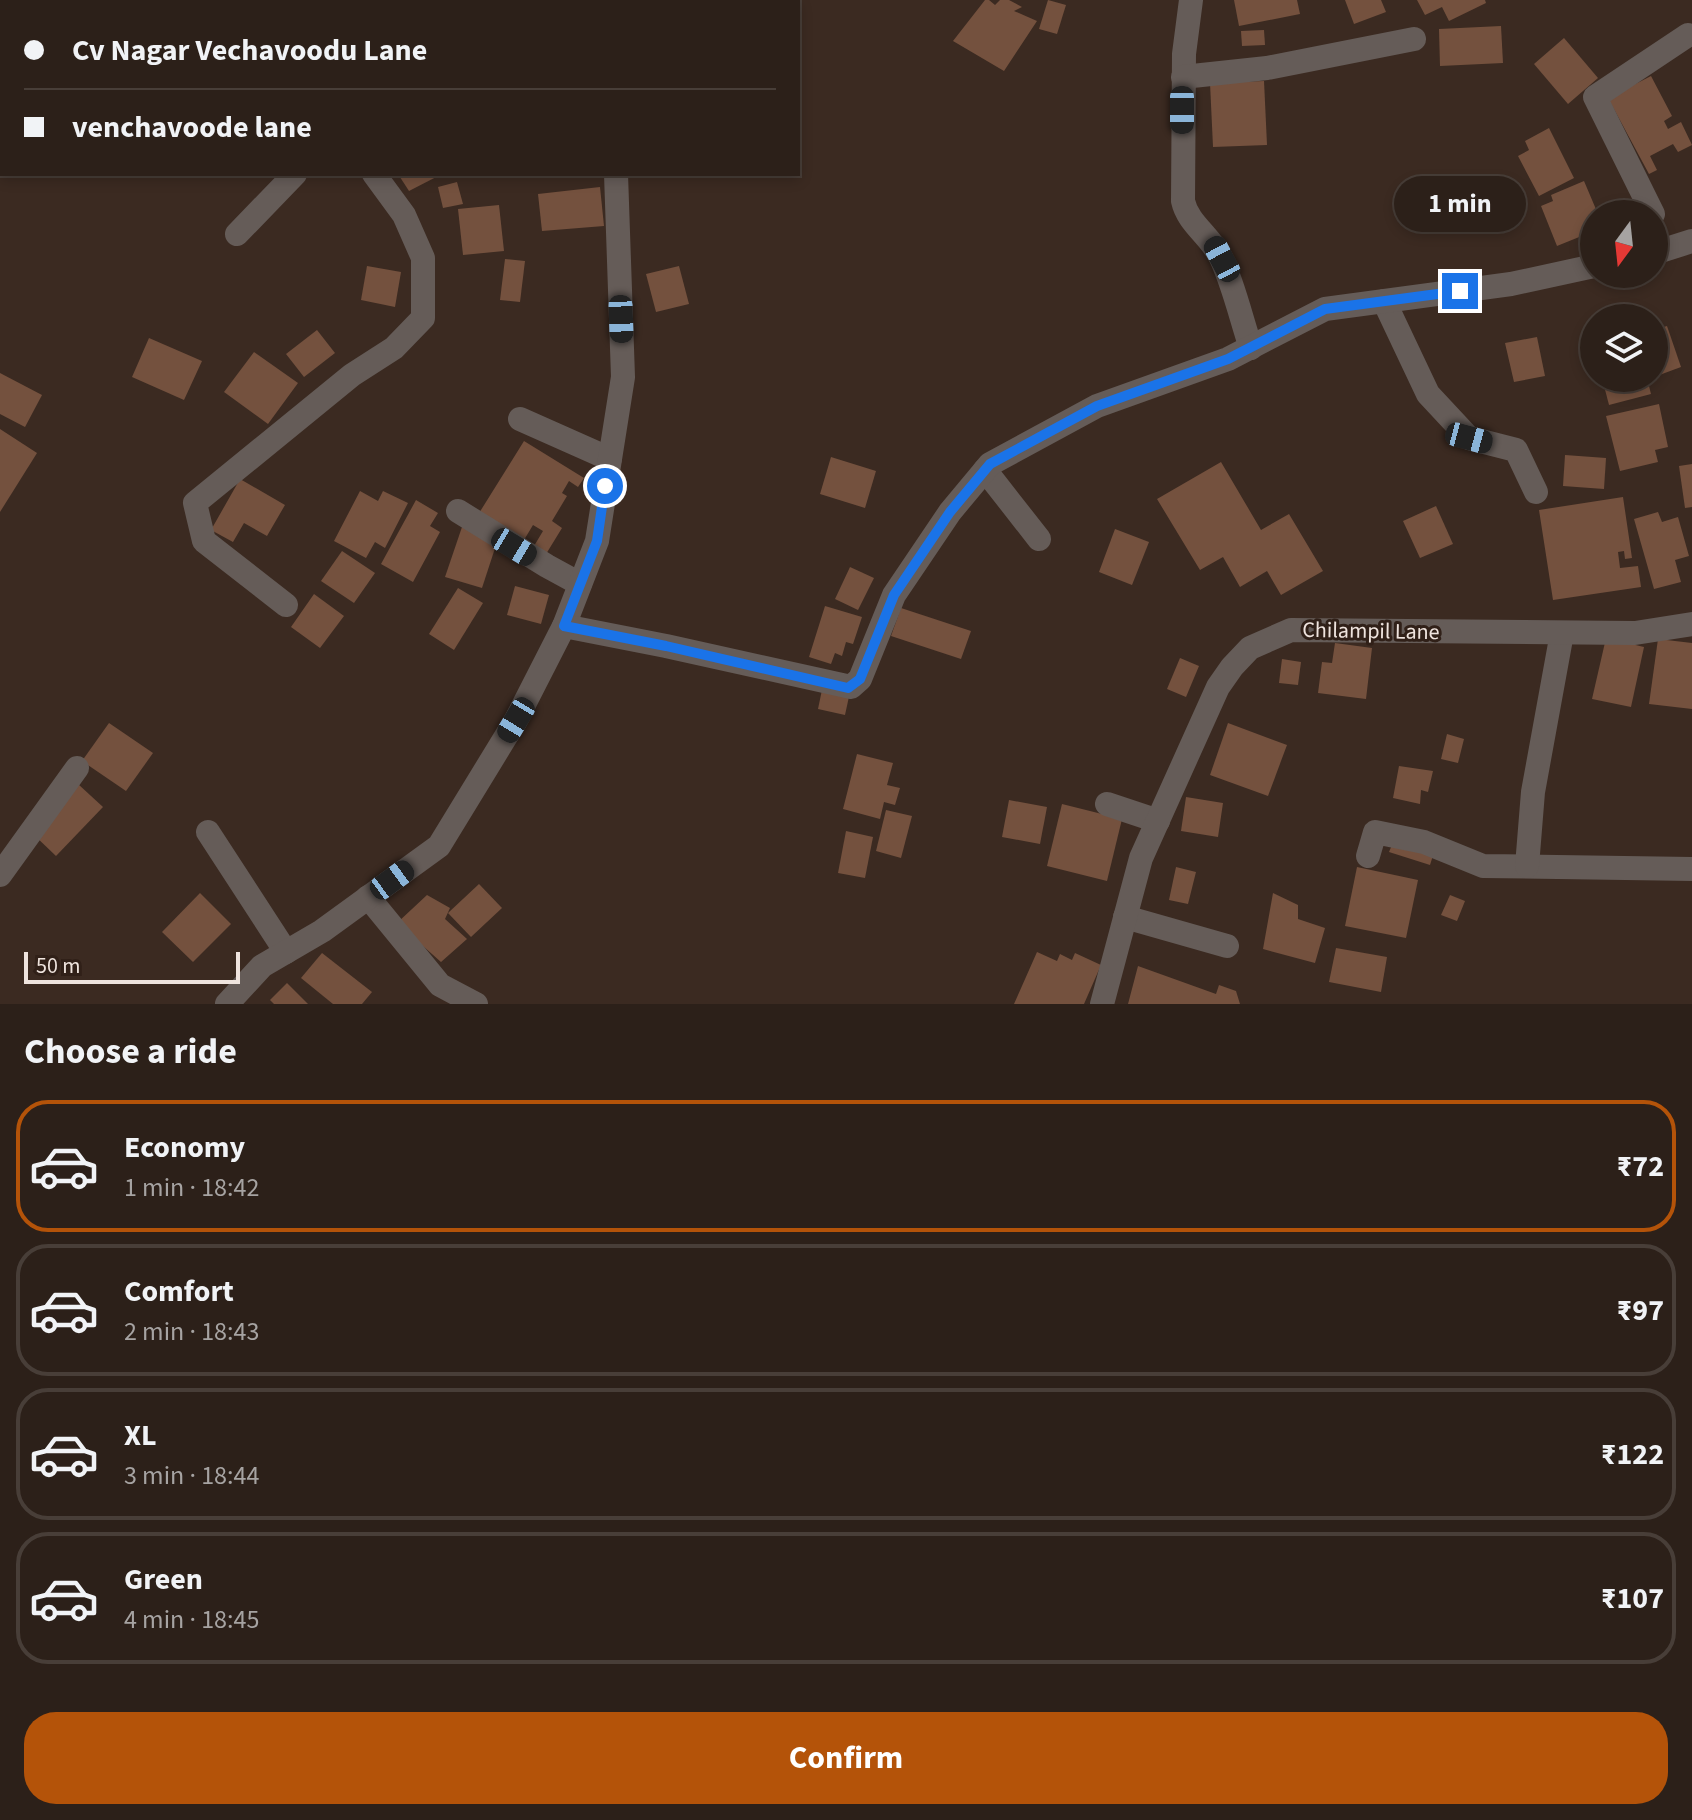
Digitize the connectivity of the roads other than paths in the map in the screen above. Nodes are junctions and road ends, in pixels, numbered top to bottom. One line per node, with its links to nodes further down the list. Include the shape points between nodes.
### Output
1 (1191, 0): 4 (street)
2 (1688, 35): 8 (street, via 1595,97)
3 (1414, 39): 4 (street, via 1267,68)
4 (1183, 77): 12 (street, via 1185,209 1222,259)
5 (293, 176): 9 (street)
6 (375, 176): 20 (street, via 404,215 423,258 423,318 394,348 352,375 195,503 204,541)
7 (616, 176): 14 (street, via 623,377)
8 (1646, 200)
9 (237, 234)
10 (1580, 269): 11 (street)
11 (1384, 301): 12 (street, via 1325,309); 16 (street, via 1428,394 1469,438 1516,450)
12 (1251, 348): 15 (street, via 1097,406)
13 (520, 419): 14 (street)
14 (610, 459): 19 (street, via 597,541)
15 (985, 470): 18 (street); 22 (street, via 894,595 860,679 851,687)
16 (1536, 492)
17 (458, 511): 19 (street)
18 (1039, 539)
19 (580, 584): 22 (street)
20 (286, 605)
21 (1692, 624): 23 (street, Chilampil Lane, via 1635,633)
22 (564, 626): 32 (street, via 516,720 439,846)
23 (1562, 633): 26 (street, Chilampil Lane, via 1291,630 1250,648 1218,687); 29 (street, via 1533,792)
24 (77, 768): 31 (street)
25 (1107, 804): 26 (street)
26 (1158, 821): 33 (street, Chilampil Lane, via 1141,858)
27 (208, 832): 35 (street)
28 (1368, 856): 29 (street, via 1375,832 1424,842 1483,866)
29 (1527, 866): 30 (street)
30 (1692, 869)
31 (0, 875)
32 (368, 897): 35 (street); 37 (street, via 440,985)
33 (1125, 917): 34 (street); 38 (street, Chilampil Lane)
34 (1227, 946)
35 (286, 952): 36 (street, via 262,966)
36 (227, 1004)
37 (476, 1004)
38 (1102, 1004)

